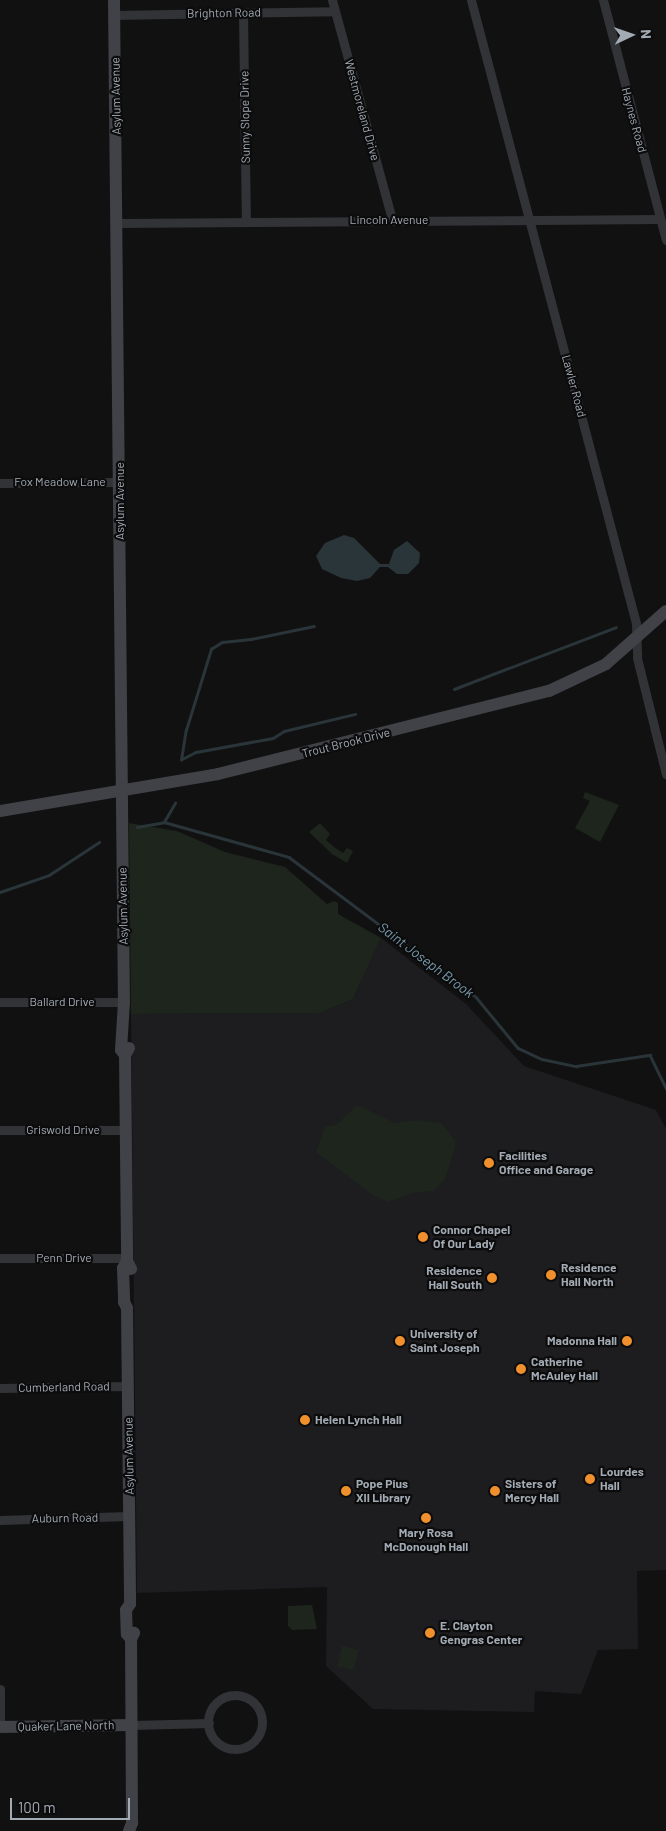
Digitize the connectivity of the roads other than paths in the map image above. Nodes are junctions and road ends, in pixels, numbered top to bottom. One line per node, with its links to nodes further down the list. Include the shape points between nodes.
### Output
1 (114, 0): 7 (main road, Asylum Avenue)
2 (332, 0): 5 (street, Westmoreland Drive)
3 (471, 0): 11 (street, Lawler Road)
4 (603, 0): 8 (street, Haynes Road)
5 (334, 11): 6 (street, Brighton Road); 9 (street, Westmoreland Drive)
6 (243, 13): 7 (street, Brighton Road); 10 (street, Sunny Slope Drive)
7 (114, 15): 12 (main road, Asylum Avenue)
8 (660, 219): 11 (street, Lincoln Avenue); 13 (street, Haynes Road)
9 (392, 220): 10 (street, Lincoln Avenue); 11 (street, Lincoln Avenue)
10 (246, 221): 12 (street, Lincoln Avenue)
11 (530, 221): 17 (street, Lawler Road, via 636,623)
12 (118, 224): 14 (main road, Asylum Avenue)
13 (666, 240)
14 (120, 482): 15 (street, Fox Meadow Lane); 19 (main road, Asylum Avenue)
15 (0, 483)
16 (666, 611): 17 (main road, Trout Brook Drive)
17 (637, 639): 18 (street, Lawler Road, via 636,658); 19 (main road, Trout Brook Drive, via 592,672 549,691 218,774)
18 (666, 774)
19 (122, 792): 20 (main road, Trout Brook Drive); 22 (main road, Asylum Avenue)
20 (0, 811)
21 (0, 1002): 22 (street, Ballard Drive)
22 (124, 1002): 24 (main road, Asylum Avenue, via 128,1010)
23 (0, 1130): 24 (street, Griswold Drive)
24 (126, 1130): 26 (main road, Asylum Avenue)
25 (0, 1258): 26 (street, Penn Drive)
26 (127, 1260): 27 (main road, Asylum Avenue, via 131,1268 131,1302 127,1308)
27 (128, 1386): 28 (street, Cumberland Road); 29 (main road, Asylum Avenue)
28 (0, 1388)
29 (129, 1516): 30 (street, Auburn Road); 33 (main road, Asylum Avenue, via 130,1604 134,1610)
30 (0, 1520)
31 (0, 1689): 34 (street)
32 (209, 1723): 32 (street, via 218,1742 234,1749 254,1742 262,1723 255,1704 234,1695 216,1704); 33 (street)
33 (132, 1725): 34 (main road, Quaker Lane North); 35 (main road, Asylum Avenue)
34 (0, 1727)
35 (132, 1828)

